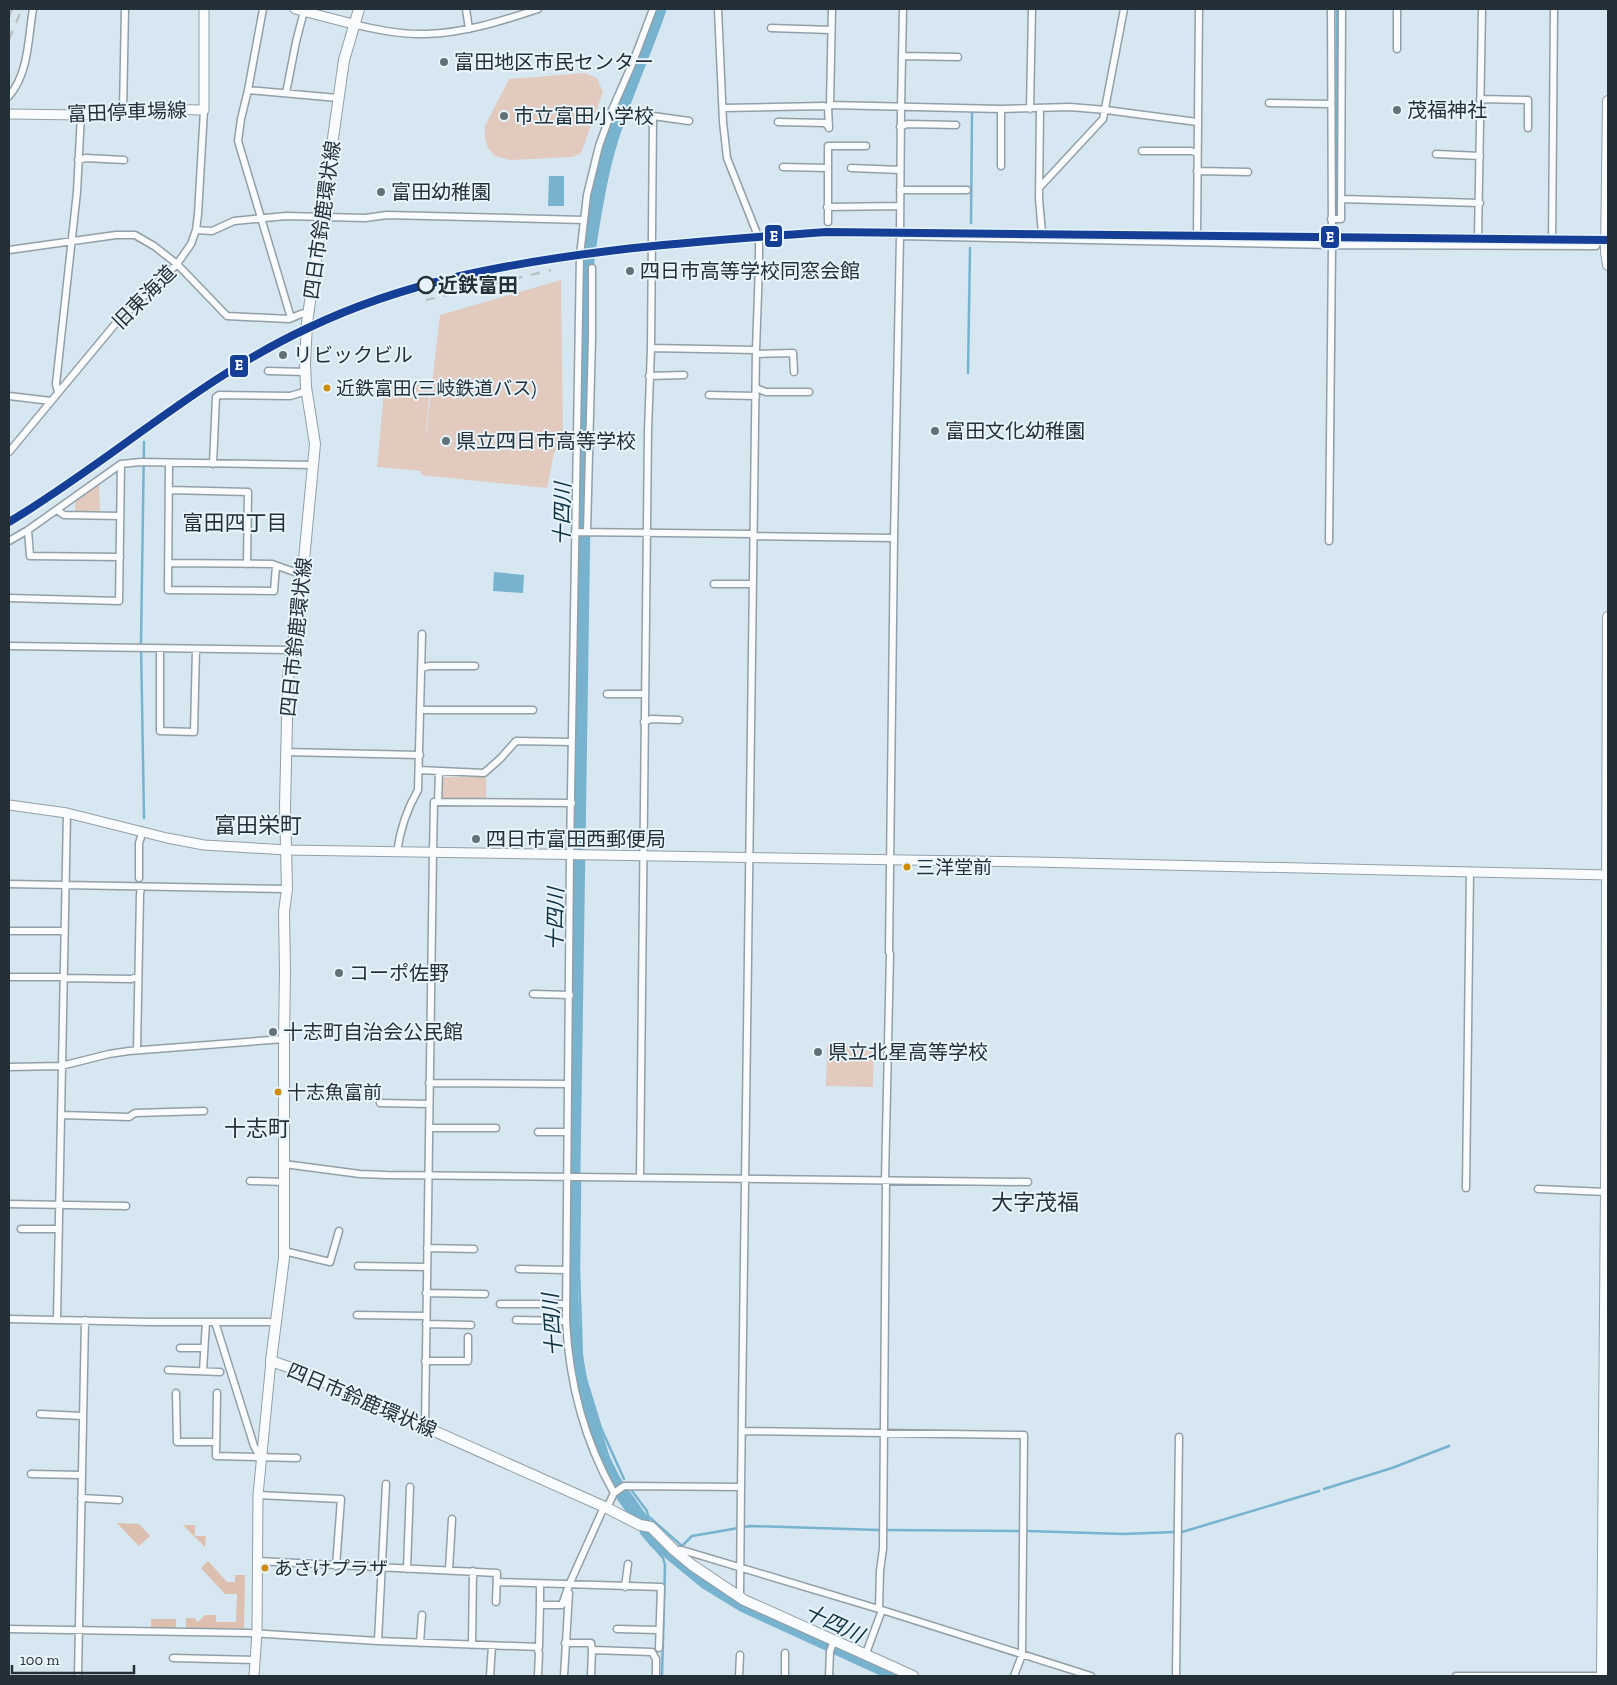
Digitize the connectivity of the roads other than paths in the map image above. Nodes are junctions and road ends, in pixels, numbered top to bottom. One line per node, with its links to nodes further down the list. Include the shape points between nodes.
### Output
1 (33, 9): 30 (street, via 24,66 17,88)
2 (125, 9): 45 (street)
3 (204, 9): 41 (street, 富田停車場線)
4 (263, 9): 28 (street)
5 (359, 9): 21 (main road, 四日市鈴鹿環状線)
6 (466, 9): 23 (street)
7 (538, 9): 23 (street)
8 (653, 9): 42 (street)
9 (718, 9): 38 (street)
10 (832, 9): 24 (street)
11 (903, 9): 26 (street)
12 (1032, 9): 39 (street)
13 (1124, 9): 44 (street)
14 (1199, 9): 51 (street)
15 (1331, 9): 35 (street)
16 (1342, 9): 72 (street)
17 (1397, 9): 25 (street)
18 (1482, 9): 32 (street)
19 (1554, 9): 88 (street)
20 (300, 10): 21 (street); 29 (street)
21 (353, 24): 23 (street, via 392,32 425,34); 31 (main road, 四日市鈴鹿環状線)
22 (771, 28): 24 (street)
23 (469, 30)
24 (831, 30): 36 (street)
25 (1397, 49)
26 (902, 56): 27 (street); 37 (street)
27 (958, 57)
28 (248, 90): 29 (street); 77 (street, via 238,141)
29 (286, 93): 31 (street)
30 (9, 96)
31 (338, 98): 76 (main road, 四日市鈴鹿環状線)
32 (1480, 99): 54 (street, via 1528,100); 59 (street)
33 (1608, 101): 92 (main road)
34 (1270, 103): 35 (street)
35 (1332, 104): 78 (street)
36 (829, 106): 37 (street); 38 (street); 50 (street, via 829,128 824,123)
37 (900, 107): 43 (street); 53 (street)
38 (723, 108): 97 (street, via 727,158 759,241)
39 (1030, 109): 40 (street); 43 (street)
40 (1040, 109): 44 (street); 69 (street)
41 (204, 110): 45 (street, 富田停車場線); 81 (street, 旧東海道)
42 (614, 110): 48 (street, via 623,114); 79 (street, via 596,159)
43 (1001, 110): 62 (street)
44 (1106, 110): 51 (street); 69 (street, via 1100,124)
45 (123, 111): 47 (street, 富田停車場線)
46 (9, 114): 47 (street, 富田停車場線)
47 (80, 115): 60 (street)
48 (653, 116): 49 (street); 96 (street)
49 (689, 121)
50 (778, 122)
51 (1198, 122): 57 (street)
52 (956, 125): 53 (street, via 907,124)
53 (900, 127): 66 (street)
54 (1528, 128)
55 (866, 146): 64 (street, via 828,146)
56 (1142, 151): 57 (street)
57 (1197, 153): 67 (street)
58 (1436, 154): 59 (street)
59 (1480, 156): 73 (street)
60 (78, 160): 61 (street); 86 (street)
61 (124, 160)
62 (1001, 166)
63 (783, 168): 64 (street)
64 (828, 168): 74 (street)
65 (851, 168): 66 (street)
66 (900, 170): 70 (street)
67 (1197, 171): 68 (street); 83 (street)
68 (1248, 172)
69 (1038, 188): 82 (street)
70 (900, 190): 71 (street); 75 (street)
71 (967, 190)
72 (1342, 199): 73 (street); 78 (street, via 1341,220)
73 (1480, 203): 85 (street)
74 (827, 206): 75 (street); 80 (street)
75 (900, 206): 84 (street)
76 (322, 217): 77 (street); 79 (street, via 387,215); 94 (main road, 四日市鈴鹿環状線)
77 (261, 218): 81 (street, via 234,221 212,231); 95 (street)
78 (1334, 219): 87 (street)
79 (584, 220): 120 (street, via 580,255)
80 (828, 222)
81 (196, 230): 91 (street, 旧東海道)
82 (1042, 233)
83 (1197, 235)
84 (900, 236): 87 (street); 124 (street)
85 (1478, 238)
86 (72, 240): 90 (street); 91 (street, via 135,236); 105 (street, via 56,376)
87 (1332, 245): 88 (street); 126 (street)
88 (1552, 246): 89 (street)
89 (1596, 246)
90 (9, 250)
91 (177, 264): 95 (street, via 227,316); 105 (street, 旧東海道, via 122,316)
92 (1608, 265)
93 (592, 268): 121 (street)
94 (310, 312): 95 (street); 99 (main road, 四日市鈴鹿環状線)
95 (291, 318)
96 (651, 348): 97 (street); 102 (street)
97 (756, 352): 100 (street, via 793,353); 103 (street)
98 (268, 371): 99 (street)
99 (306, 372): 104 (main road, 四日市鈴鹿環状線)
100 (794, 372)
101 (684, 375): 102 (street)
102 (649, 376): 122 (street)
103 (756, 388): 106 (street, via 766,392); 109 (street)
104 (307, 391): 114 (street, via 290,396 219,394 216,398); 115 (main road, 四日市鈴鹿環状線, via 315,436)
105 (58, 392): 110 (street, 旧東海道)
106 (809, 392)
107 (709, 395): 109 (street)
108 (9, 396): 110 (street)
109 (756, 396): 123 (street)
110 (51, 401): 111 (street, 旧東海道)
111 (9, 452)
112 (169, 463): 113 (street); 114 (street); 116 (street)
113 (121, 464): 117 (street); 118 (street)
114 (213, 464): 115 (street)
115 (314, 464): 131 (main road, 四日市鈴鹿環状線)
116 (169, 490): 128 (street); 129 (street, via 248,492)
117 (57, 510): 118 (street, via 64,515); 119 (street)
118 (120, 516): 127 (street)
119 (28, 530): 125 (street); 127 (street, via 30,556)
120 (576, 532): 121 (street); 149 (street)
121 (587, 532): 122 (street)
122 (647, 534): 123 (street); 144 (street)
123 (753, 535): 124 (street); 133 (street)
124 (894, 538): 165 (street)
125 (9, 541)
126 (1329, 542)
127 (120, 557): 134 (street, via 119,601)
128 (168, 563): 129 (street); 130 (street, via 168,590 274,591)
129 (247, 564): 130 (street)
130 (276, 566): 131 (street)
131 (303, 575): 140 (main road, 四日市鈴鹿環状線)
132 (714, 584): 133 (street)
133 (753, 584): 164 (street)
134 (9, 598)
135 (1608, 617): 167 (main road)
136 (422, 634): 142 (street)
137 (9, 646): 138 (street)
138 (160, 649): 139 (street); 139 (street, via 160,731 194,732)
139 (196, 649): 140 (street)
140 (291, 650): 150 (main road, 四日市鈴鹿環状線)
141 (475, 666): 142 (street)
142 (422, 668): 145 (street)
143 (607, 694): 144 (street)
144 (645, 694): 148 (street)
145 (421, 710): 146 (street); 151 (street)
146 (533, 710)
147 (679, 720): 148 (street, via 651,719)
148 (644, 722): 163 (street)
149 (572, 742): 153 (street, via 516,741 484,773); 155 (street)
150 (285, 752): 151 (street); 159 (main road, 四日市鈴鹿環状線)
151 (420, 755): 152 (street)
152 (419, 770): 153 (street); 160 (street, via 418,790 402,826)
153 (439, 772): 154 (street)
154 (438, 802): 155 (street); 161 (street, via 434,802)
155 (572, 803): 162 (street)
156 (9, 806): 157 (street)
157 (66, 812): 158 (street); 170 (street)
158 (143, 831): 159 (street, via 218,847); 168 (street)
159 (287, 850): 160 (street); 172 (main road, 四日市鈴鹿環状線)
160 (397, 852): 161 (street)
161 (433, 852): 162 (street); 184 (street)
162 (572, 854): 163 (street); 179 (street)
163 (644, 854): 164 (street); 197 (street)
164 (750, 857): 165 (street); 198 (street)
165 (891, 859): 166 (street); 199 (street)
166 (1470, 871): 167 (street); 203 (street)
167 (1608, 875): 205 (main road)
168 (139, 878)
169 (9, 884): 170 (street)
170 (65, 886): 171 (street); 174 (street)
171 (141, 888): 172 (street); 177 (street)
172 (287, 890): 180 (main road, 四日市鈴鹿環状線, via 284,912)
173 (9, 931): 174 (street)
174 (64, 931): 176 (street)
175 (9, 976): 176 (street)
176 (64, 977): 177 (street); 182 (street)
177 (138, 977): 181 (street)
178 (533, 994): 179 (street)
179 (570, 995): 185 (street)
180 (284, 1039): 181 (street); 194 (main road, 四日市鈴鹿環状線)
181 (137, 1050): 182 (street)
182 (61, 1066): 183 (street); 189 (street)
183 (9, 1067)
184 (429, 1083): 185 (street); 187 (street)
185 (568, 1084): 193 (street)
186 (380, 1103): 187 (street)
187 (429, 1104): 190 (street)
188 (204, 1111): 189 (street, via 136,1113 129,1117)
189 (61, 1115): 207 (street)
190 (429, 1128): 191 (street); 195 (street)
191 (496, 1128)
192 (538, 1132): 193 (street)
193 (567, 1132): 196 (street)
194 (284, 1164): 195 (street, via 360,1174); 201 (main road, 四日市鈴鹿環状線)
195 (429, 1175): 196 (street); 212 (street)
196 (567, 1177): 197 (street); 218 (street)
197 (640, 1178): 198 (street)
198 (744, 1179): 199 (street); 248 (street)
199 (886, 1180): 202 (street); 249 (street)
200 (250, 1181): 201 (street)
201 (284, 1182): 214 (main road, 四日市鈴鹿環状線)
202 (1028, 1182)
203 (1466, 1188)
204 (1538, 1189): 205 (street)
205 (1606, 1192): 319 (main road)
206 (9, 1204): 207 (street)
207 (59, 1204): 208 (street); 210 (street)
208 (126, 1206)
209 (21, 1229): 210 (street)
210 (58, 1230): 226 (street)
211 (339, 1231): 214 (street, via 330,1262)
212 (427, 1248): 213 (street); 216 (street)
213 (474, 1249)
214 (284, 1251): 232 (main road, 四日市鈴鹿環状線)
215 (358, 1266): 216 (street)
216 (427, 1267): 219 (street)
217 (518, 1269): 218 (street)
218 (565, 1270): 222 (street)
219 (426, 1293): 220 (street); 224 (street)
220 (485, 1294)
221 (500, 1304): 222 (street)
222 (566, 1304): 229 (street)
223 (357, 1314): 224 (street)
224 (426, 1316): 233 (street)
225 (9, 1318): 226 (street)
226 (57, 1319): 227 (street)
227 (85, 1320): 230 (street); 246 (street)
228 (516, 1320): 229 (street)
229 (566, 1321): 259 (street, via 570,1369 578,1403 596,1456)
230 (206, 1322): 231 (street); 237 (street)
231 (215, 1322): 232 (street); 252 (street, via 254,1446)
232 (276, 1322): 238 (main road, 四日市鈴鹿環状線)
233 (426, 1324): 234 (street); 239 (street)
234 (470, 1325)
235 (468, 1338): 239 (street, via 468,1361)
236 (180, 1348): 237 (street)
237 (204, 1348): 241 (street)
238 (271, 1361): 247 (main road, 四日市鈴鹿環状線); 252 (street)
239 (425, 1361): 247 (street)
240 (168, 1370): 241 (street)
241 (203, 1371): 242 (street)
242 (220, 1372)
243 (176, 1392): 251 (street, via 177,1442)
244 (217, 1394): 251 (street)
245 (40, 1414): 246 (street)
246 (82, 1416): 255 (street)
247 (425, 1428): 263 (main road, 四日市鈴鹿環状線)
248 (742, 1431): 249 (street); 258 (street)
249 (883, 1433): 281 (street); 299 (street, via 1024,1434)
250 (1179, 1437): 316 (street)
251 (216, 1442): 252 (street, via 216,1456)
252 (260, 1456): 253 (street); 260 (street)
253 (297, 1458)
254 (31, 1474): 255 (street)
255 (81, 1475): 261 (street)
256 (386, 1484): 270 (street)
257 (410, 1487): 271 (street)
258 (742, 1487): 259 (street, via 624,1486); 269 (street)
259 (614, 1493): 263 (street)
260 (258, 1495): 266 (street); 268 (street, via 341,1499)
261 (81, 1498): 262 (street); 286 (street)
262 (119, 1500)
263 (605, 1507): 265 (main road, 四日市鈴鹿環状線, via 640,1525 651,1527); 276 (street)
264 (452, 1519): 272 (street)
265 (674, 1550): 269 (street); 278 (main road, 四日市鈴鹿環状線)
266 (257, 1562): 268 (street); 287 (street)
267 (628, 1564): 277 (street)
268 (336, 1566): 270 (street)
269 (740, 1567): 278 (street); 281 (street)
270 (382, 1568): 271 (street); 288 (street)
271 (407, 1569): 272 (street)
272 (449, 1570): 273 (street)
273 (473, 1571): 274 (street, via 497,1573); 291 (street)
274 (497, 1582): 275 (street); 279 (street)
275 (540, 1584): 276 (street); 280 (street)
276 (569, 1586): 277 (street); 280 (street, via 562,1605); 290 (street)
277 (625, 1587): 285 (street, via 661,1587)
278 (738, 1596): 292 (main road, 四日市鈴鹿環状線)
279 (496, 1602)
280 (540, 1605): 294 (street)
281 (880, 1610): 299 (street); 300 (street)
282 (422, 1615): 289 (street)
283 (9, 1629): 286 (street)
284 (617, 1630): 285 (street)
285 (659, 1630): 295 (street)
286 (79, 1631): 287 (street); 303 (street)
287 (257, 1633): 288 (street); 302 (street)
288 (378, 1641): 289 (street)
289 (420, 1643): 291 (street)
290 (566, 1643): 296 (street, via 591,1643); 307 (street)
291 (472, 1645): 293 (street)
292 (833, 1645): 300 (main road, 四日市鈴鹿環状線); 312 (street)
293 (492, 1646): 294 (street); 305 (street)
294 (537, 1647): 306 (street)
295 (659, 1648)
296 (592, 1650): 308 (street); 309 (street, via 652,1652 656,1659)
297 (785, 1653): 311 (street)
298 (740, 1655): 310 (street)
299 (1022, 1655): 314 (street); 315 (street)
300 (865, 1656): 313 (main road, 四日市鈴鹿環状線)
301 (173, 1658): 302 (street)
302 (255, 1660): 304 (street)
303 (78, 1676)
304 (254, 1676)
305 (490, 1676)
306 (538, 1676)
307 (564, 1676)
308 (591, 1676)
309 (656, 1676)
310 (739, 1676)
311 (784, 1676)
312 (829, 1676)
313 (913, 1676)
314 (1014, 1676)
315 (1091, 1676)
316 (1176, 1676)
317 (1456, 1676): 318 (street)
318 (1532, 1676): 319 (street)
319 (1602, 1676)

